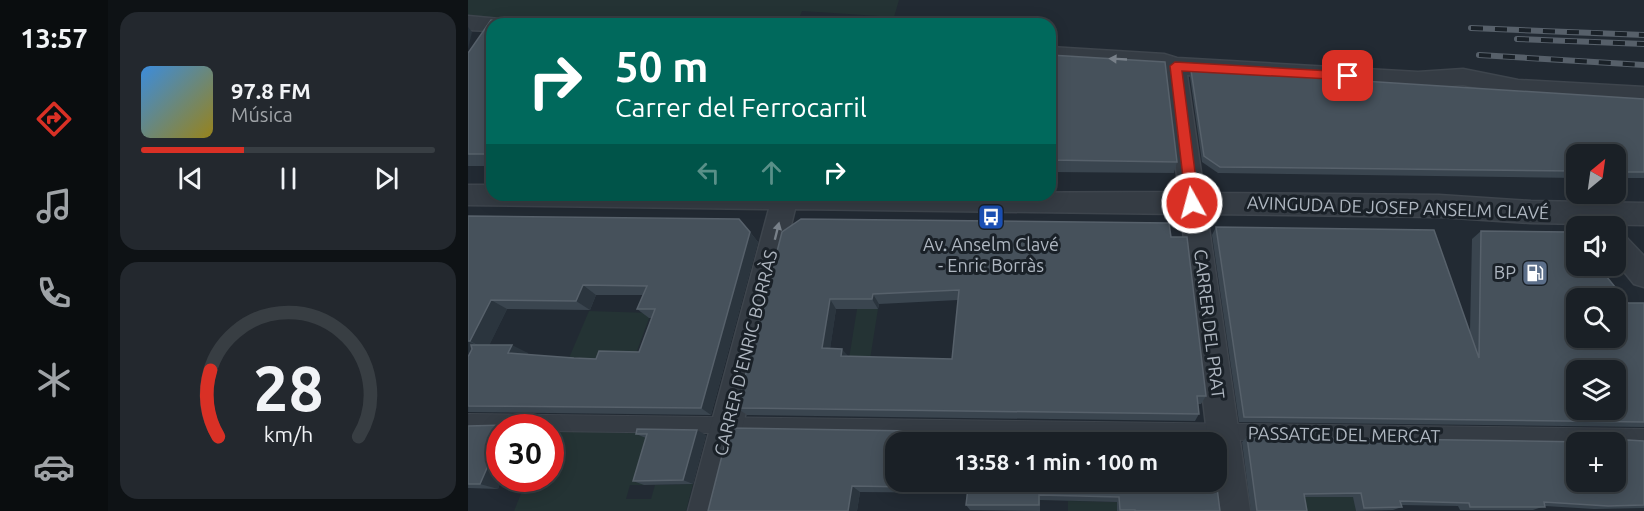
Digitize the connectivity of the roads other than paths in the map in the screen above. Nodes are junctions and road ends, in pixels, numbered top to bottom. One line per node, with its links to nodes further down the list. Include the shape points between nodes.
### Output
1 (468, 23): 2 (street)
2 (486, 26)
3 (486, 37): 4 (street)
4 (479, 48)
5 (1056, 55): 6 (street, one-way to 5, via 1164,62)
6 (1175, 66): 7 (street, via 1418,80 1463,77 1518,88); 12 (street, CARRER DEL PRAT)
7 (1644, 96)
8 (468, 195): 9 (street, AVINGUDA DE JOSEP ANSELM CLAVÉ)
9 (486, 195)
10 (785, 201): 19 (street, CARRER D'ENRIC BORRÀS, one-way to 10)
11 (1056, 201): 12 (street, AVINGUDA DE JOSEP ANSELM CLAVÉ)
12 (1192, 203): 15 (street, AVINGUDA DE JOSEP ANSELM CLAVÉ, via 1439,206); 21 (street, CARRER DEL PRAT)
13 (1644, 214): 14 (street, AVINGUDA DE JOSEP ANSELM CLAVÉ)
14 (1626, 216)
15 (1566, 218)
16 (1626, 255): 17 (street)
17 (1644, 274)
18 (468, 422): 19 (lane, PASSATGE DEL MERCAT)
19 (728, 424): 20 (lane, PASSATGE DEL MERCAT); 25 (street, CARRER D'ENRIC BORRÀS)
20 (1168, 432)
21 (1223, 432)
22 (1227, 433): 23 (lane, PASSATGE DEL MERCAT)
23 (1644, 438)
24 (1227, 464): 26 (street, CARRER DEL PRAT)
25 (705, 511)
26 (1233, 511)

